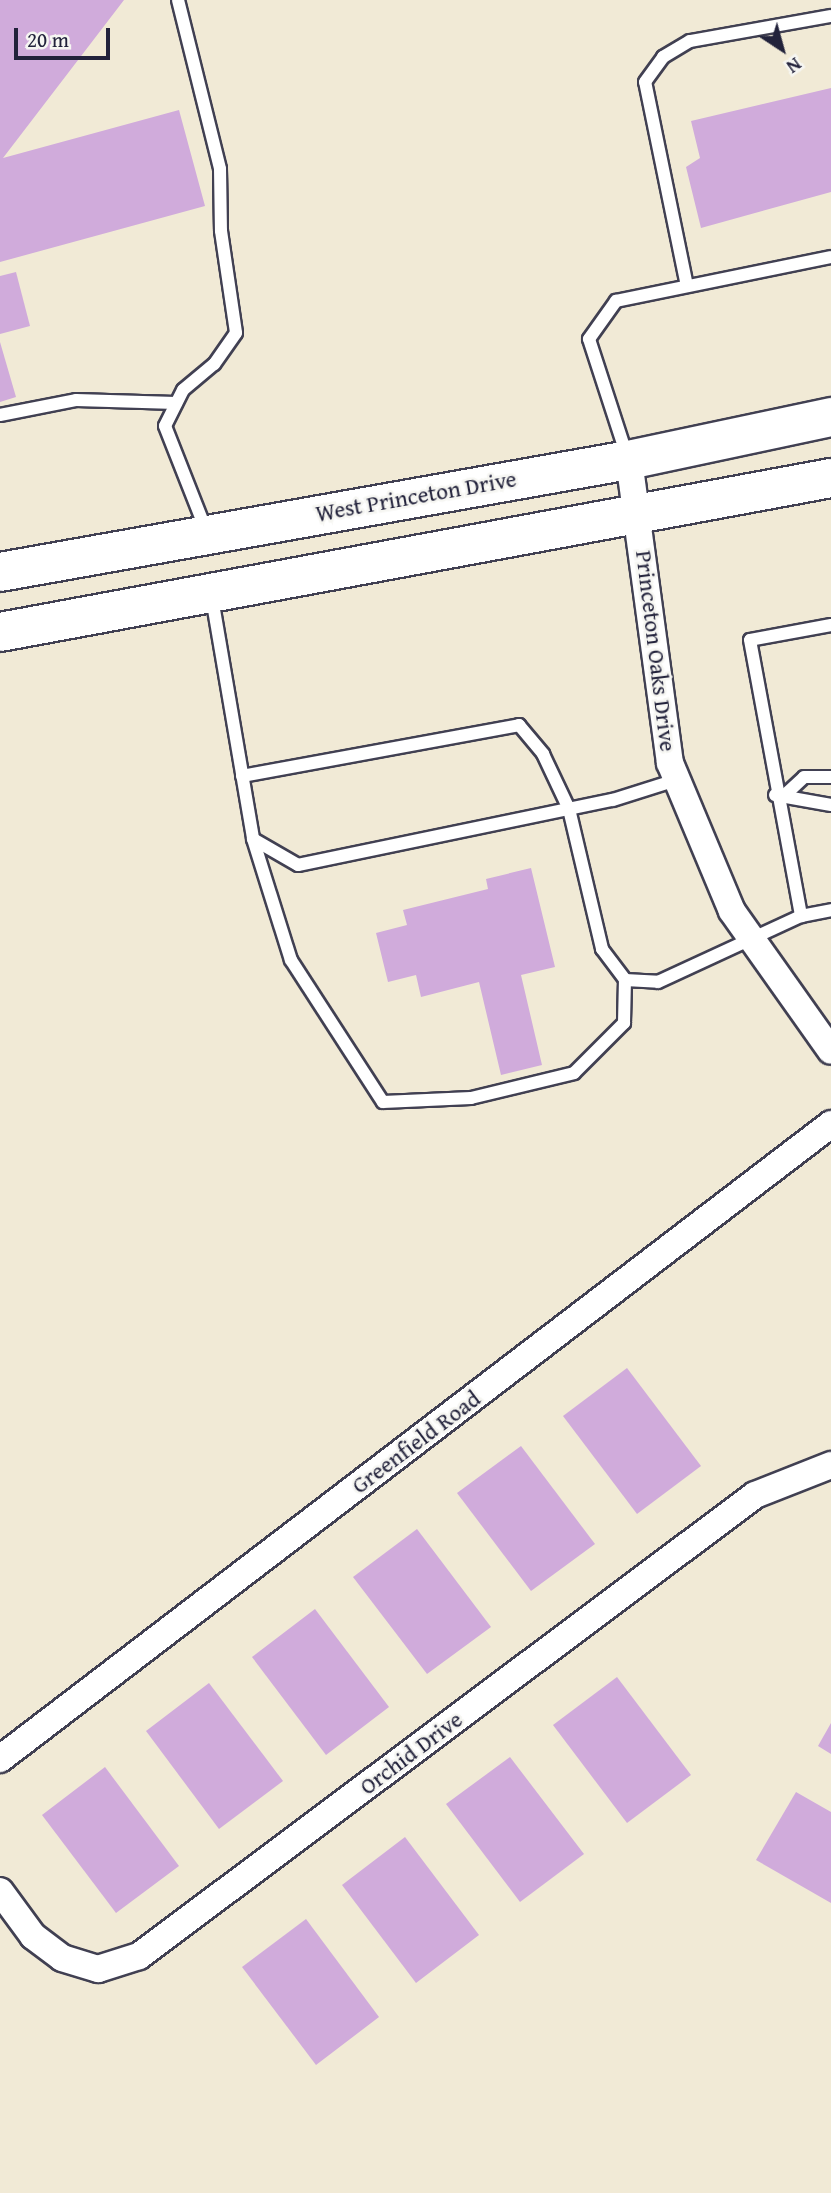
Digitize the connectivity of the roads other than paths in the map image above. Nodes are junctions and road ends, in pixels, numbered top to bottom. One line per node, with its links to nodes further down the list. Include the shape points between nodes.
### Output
1 (178, 0): 5 (lane, via 220,169 221,231 236,333)
2 (831, 16): 4 (lane, via 690,41 663,57 645,82)
3 (831, 257): 4 (lane)
4 (687, 285): 8 (lane, via 616,300 589,339)
5 (176, 403): 6 (lane, via 76,400); 11 (lane, via 164,426)
6 (0, 415)
7 (831, 417): 8 (highway, West Princeton Drive)
8 (629, 460): 10 (street, Princeton Oaks Drive); 11 (highway, West Princeton Drive)
9 (831, 478): 10 (highway)
10 (640, 517): 13 (highway); 18 (street, Princeton Oaks Drive, via 660,718)
11 (207, 532): 12 (highway, West Princeton Drive)
12 (0, 572)
13 (211, 591): 15 (highway); 16 (lane)
14 (831, 625): 19 (lane, via 750,640)
15 (0, 632)
16 (242, 776): 21 (lane, via 519,725 543,754); 22 (lane)
17 (831, 776): 19 (lane, via 804,778)
18 (676, 780): 21 (lane); 25 (street, Princeton Oaks Drive, via 716,879)
19 (781, 794): 20 (lane); 24 (lane)
20 (831, 805)
21 (569, 809): 22 (lane, via 298,865); 26 (lane, via 602,949)
22 (253, 839): 26 (lane, via 291,960 383,1102 471,1098 573,1073 624,1023)
23 (831, 910): 24 (lane)
24 (801, 916): 25 (lane)
25 (752, 942): 26 (lane, via 658,982); 27 (street, Princeton Oaks Drive)
26 (625, 980)
27 (831, 1051)
28 (831, 1124): 30 (street, Greenfield Road)
29 (831, 1465): 31 (street, Orchid Drive, via 755,1495 139,1956 98,1969 62,1958 33,1936)
30 (0, 1759)
31 (0, 1891)

